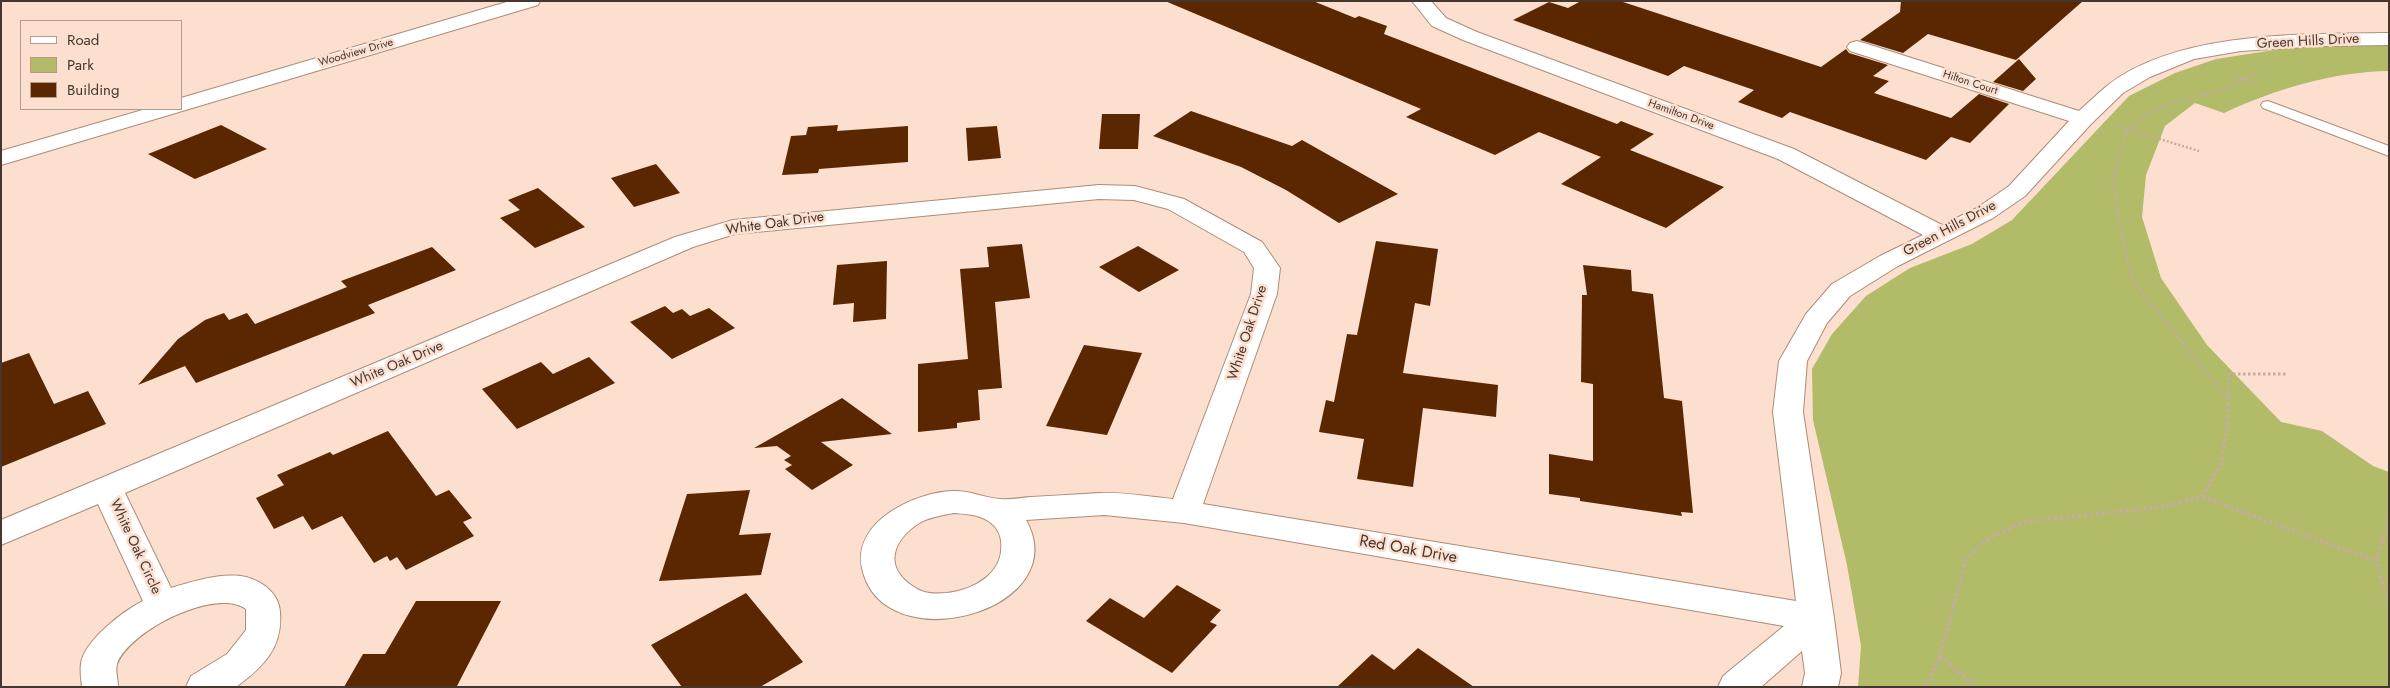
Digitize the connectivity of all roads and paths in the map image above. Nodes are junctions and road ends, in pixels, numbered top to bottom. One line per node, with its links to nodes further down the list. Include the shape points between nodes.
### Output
1 (531, 1): 9 (street, Woodview Drive)
2 (1421, 1): 17 (street, Hamilton Drive, via 1439,22 1470,36 1786,154)
3 (2389, 39): 12 (street, Green Hills Drive, via 2241,45 2189,54 2143,72 2116,89)
4 (1857, 47): 12 (street, Hilton Court)
5 (2266, 68): 7 (path)
6 (2225, 70): 7 (path)
7 (2243, 78): 8 (path); 13 (path, via 2220,91 2177,101 2149,113)
8 (2258, 85)
9 (182, 105)
10 (2268, 105): 15 (lane)
11 (165, 110): 16 (street)
12 (2084, 118): 13 (path); 17 (street, Green Hills Drive, via 2017,191 1985,213)
13 (2128, 129): 14 (path); 19 (path, via 2113,177 2132,280)
14 (2199, 151)
15 (2389, 152)
16 (1, 158)
17 (1942, 235): 29 (street, Green Hills Drive, via 1889,261 1841,290 1815,320 1793,361 1788,412)
18 (2288, 374): 19 (path, via 2229,374)
19 (2228, 399): 21 (path, via 2221,464)
20 (107, 489): 23 (street, White Oak Drive, via 684,242 733,227 1117,192 1135,193 1176,204 1253,247 1267,268 1264,294); 25 (street, White Oak Drive); 28 (street, White Oak Circle)
21 (2202, 497): 26 (path); 30 (path, via 2160,507 2024,522 1986,540 1966,560)
22 (996, 511): 23 (street, Red Oak Drive, via 1104,504)
23 (1184, 512): 29 (street, Red Oak Drive)
24 (2389, 518): 26 (path)
25 (1, 533)
26 (2376, 561): 27 (path)
27 (2389, 600)
28 (162, 605): 31 (street, White Oak Circle, via 114,640 100,660 97,679); 32 (street, White Oak Circle, via 204,591 235,588 264,603 267,617 263,634 251,652)
29 (1817, 618): 33 (street); 34 (street, Green Hills Drive, via 1823,673)
30 (1940, 656): 35 (path); 36 (path)
31 (100, 687)
32 (204, 687)
33 (1736, 687)
34 (1820, 687)
35 (1926, 687)
36 (1976, 687)

